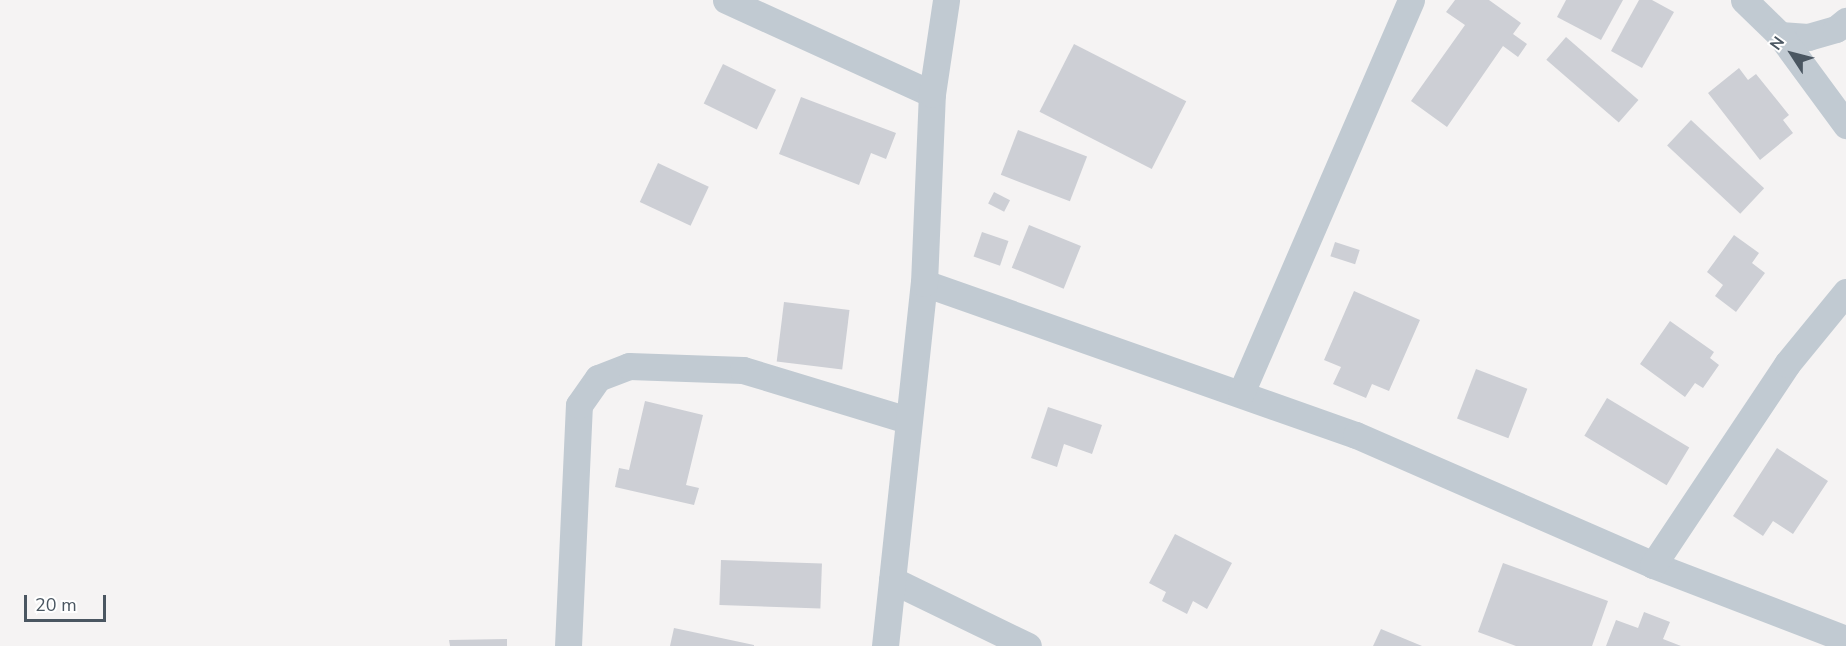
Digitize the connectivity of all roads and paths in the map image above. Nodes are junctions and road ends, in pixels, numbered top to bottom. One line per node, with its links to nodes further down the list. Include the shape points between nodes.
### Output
1 (726, 0): 7 (street)
2 (946, 0): 7 (street)
3 (1412, 0): 11 (street)
4 (1744, 0): 6 (street)
5 (1846, 21): 6 (street, via 1836,29 1808,37)
6 (1780, 35): 8 (street)
7 (932, 94): 9 (street)
8 (1846, 125)
9 (924, 283): 11 (street); 12 (street)
10 (1846, 292): 13 (street, via 1787,364)
11 (1241, 393): 13 (street, via 1356,435)
12 (908, 420): 14 (street); 16 (street, via 742,370 629,366 598,378 579,405)
13 (1653, 565): 15 (street)
14 (892, 580): 17 (street); 18 (street)
15 (1846, 639)
16 (568, 646)
17 (885, 646)
18 (1028, 646)

